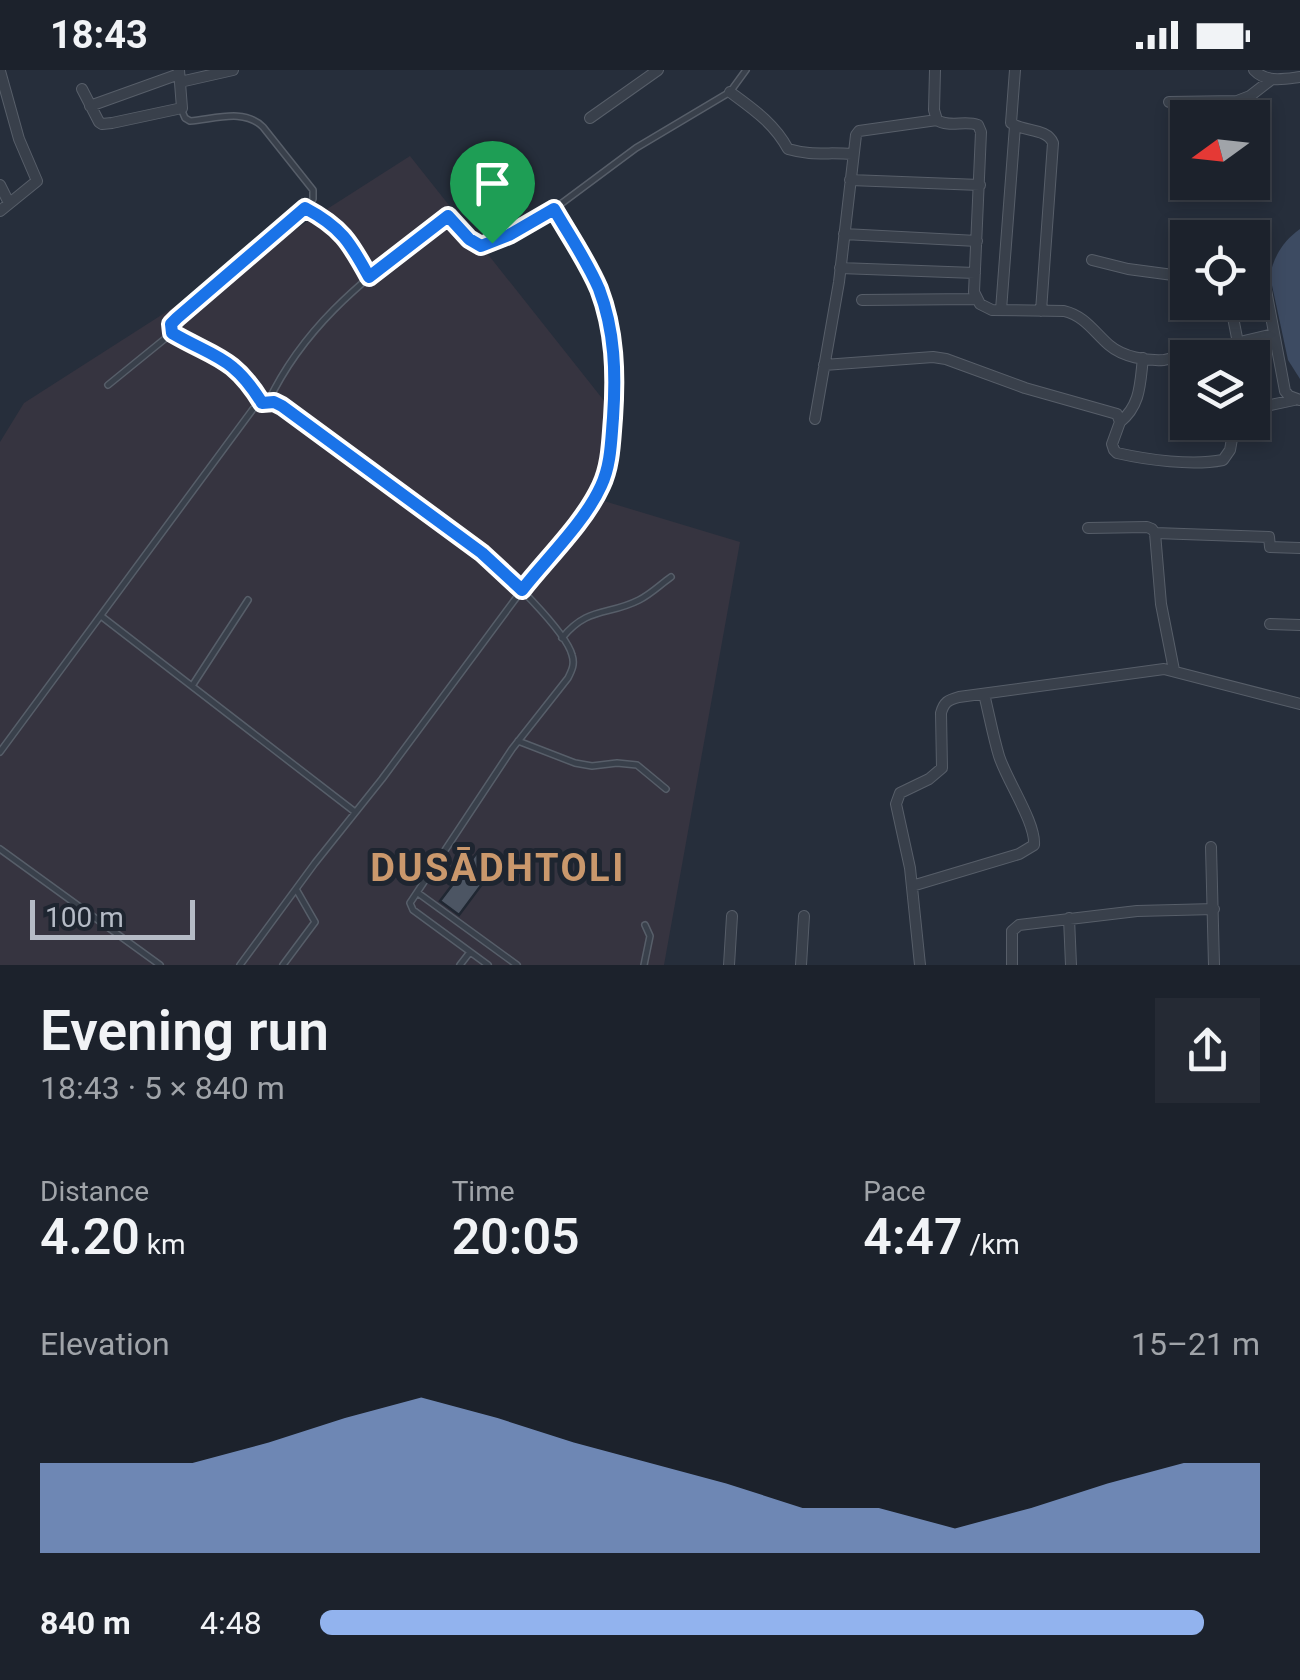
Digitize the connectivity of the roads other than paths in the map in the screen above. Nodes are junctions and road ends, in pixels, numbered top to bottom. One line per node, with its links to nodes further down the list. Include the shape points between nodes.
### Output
1 (0, 70): 23 (street, via 37,179)
2 (233, 70): 8 (street)
3 (658, 70): 16 (street)
4 (746, 70): 12 (lane)
5 (935, 70): 17 (street)
6 (1015, 70): 18 (street)
7 (1254, 70): 10 (street)
8 (179, 75): 14 (street); 15 (street)
9 (1300, 77): 10 (street)
10 (1272, 78): 13 (street, via 1237,101)
11 (82, 89): 14 (street)
12 (730, 92): 19 (street, via 767,120 788,148 809,155); 25 (lane, via 636,148)
13 (1169, 102)
14 (90, 106): 15 (street, via 106,124)
15 (182, 108): 24 (lane, via 190,121 244,116 258,122 313,190)
16 (590, 118)
17 (937, 120): 19 (street, via 859,131); 22 (street, via 978,126)
18 (1015, 126): 35 (street); 36 (street, via 1046,134 1053,144)
19 (852, 154): 20 (street)
20 (850, 180): 22 (street); 26 (street)
21 (0, 185): 23 (street)
22 (980, 185): 27 (street)
23 (4, 207)
24 (305, 208): 32 (lane, via 342,232); 38 (lane, via 177,318)
25 (554, 209): 32 (lane, via 481,246 447,216); 55 (lane, via 598,288 616,384 606,472 594,499)
26 (844, 234): 27 (street); 29 (street)
27 (977, 240): 30 (street)
28 (1092, 260): 31 (street)
29 (840, 268): 30 (street); 43 (street)
30 (975, 272): 33 (street)
31 (1170, 275)
32 (369, 277): 46 (lane, via 297,351)
33 (976, 299): 34 (street); 35 (street)
34 (862, 300)
35 (1001, 310): 36 (street)
36 (1041, 311): 41 (street, via 1073,313 1120,352)
37 (1270, 312): 39 (street)
38 (172, 333): 44 (lane); 46 (lane, via 225,360)
39 (1274, 334): 40 (street); 45 (street, via 1286,391)
40 (1247, 340)
41 (1143, 358): 42 (street); 49 (street, via 1135,407)
42 (1170, 359)
43 (824, 365): 48 (street); 49 (street, via 946,359 1110,411)
44 (108, 384)
45 (1298, 399): 47 (street)
46 (265, 402): 55 (lane, via 282,406 482,553); 57 (lane, via 252,409)
47 (1270, 405)
48 (815, 419)
49 (1120, 422): 50 (street, via 1114,450 1152,459 1223,460)
50 (1232, 440)
51 (1088, 528): 52 (street, via 1147,527)
52 (1155, 533): 53 (street, via 1270,537 1270,547); 61 (street)
53 (1300, 548)
54 (672, 576): 60 (lane, via 637,601 584,617)
55 (522, 590): 60 (lane); 68 (lane)
56 (248, 600): 62 (lane)
57 (101, 616): 62 (lane); 66 (lane)
58 (1270, 624): 59 (street)
59 (1300, 626)
60 (562, 638): 65 (lane, via 573,656 572,672)
61 (1174, 670): 63 (street); 64 (street)
62 (192, 686): 68 (lane)
63 (984, 694): 71 (street, via 948,700 941,713 942,768 897,798); 71 (street, via 999,757 1034,845)
64 (1300, 704)
65 (518, 741): 67 (lane, via 575,763 636,765); 73 (lane)
66 (0, 752)
67 (666, 789)
68 (356, 812): 72 (lane)
69 (0, 848): 80 (lane)
70 (1211, 848): 74 (street)
71 (912, 886): 89 (street)
72 (296, 889): 81 (lane); 82 (lane, via 314,922)
73 (418, 893): 79 (lane, via 411,908); 85 (lane)
74 (1214, 909): 77 (street); 92 (street)
75 (732, 916): 87 (street)
76 (804, 916): 88 (street)
77 (1069, 918): 90 (street, via 1014,927); 91 (street)
78 (645, 926): 86 (lane, via 650,936)
79 (470, 952): 83 (lane); 84 (lane)
80 (160, 965)
81 (240, 965)
82 (283, 965)
83 (460, 965)
84 (488, 965)
85 (516, 965)
86 (644, 965)
87 (729, 965)
88 (801, 965)
89 (920, 965)
90 (1012, 965)
91 (1071, 965)
92 (1214, 965)

